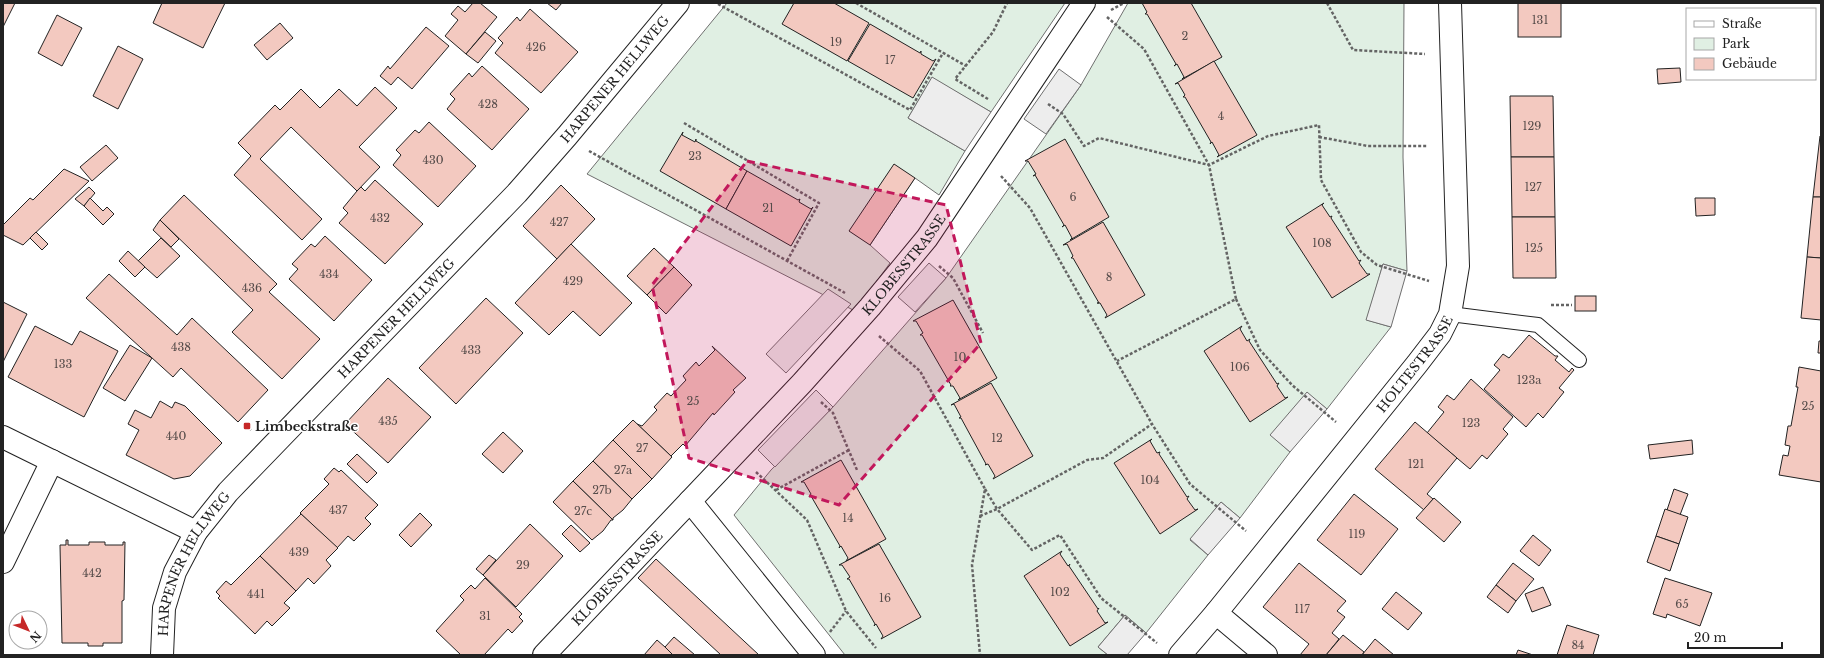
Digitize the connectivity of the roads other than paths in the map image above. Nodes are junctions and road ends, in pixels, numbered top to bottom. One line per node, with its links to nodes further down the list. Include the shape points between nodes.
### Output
1 (678, 3): 9 (street, HARPENER HELLWEG, via 517,193 228,492)
2 (1084, 3): 8 (street, KLOBESSTRASSE, via 918,249 802,383)
3 (1450, 3): 4 (street, HOLTESTRASSE, via 1458,266)
4 (1450, 314): 5 (lane, via 1538,325); 11 (street, HOLTESTRASSE, via 1440,334)
5 (1579, 360)
6 (3, 437): 7 (street)
7 (52, 461): 9 (street); 10 (street)
8 (690, 501): 13 (street, KLOBESSTRASSE); 14 (street)
9 (196, 532): 12 (street, HARPENER HELLWEG, via 175,572 164,608)
10 (3, 562)
11 (1216, 613): 15 (street, HOLTESTRASSE); 16 (street)
12 (162, 655)
13 (544, 655)
14 (814, 655)
15 (1180, 655)
16 (1266, 655)

